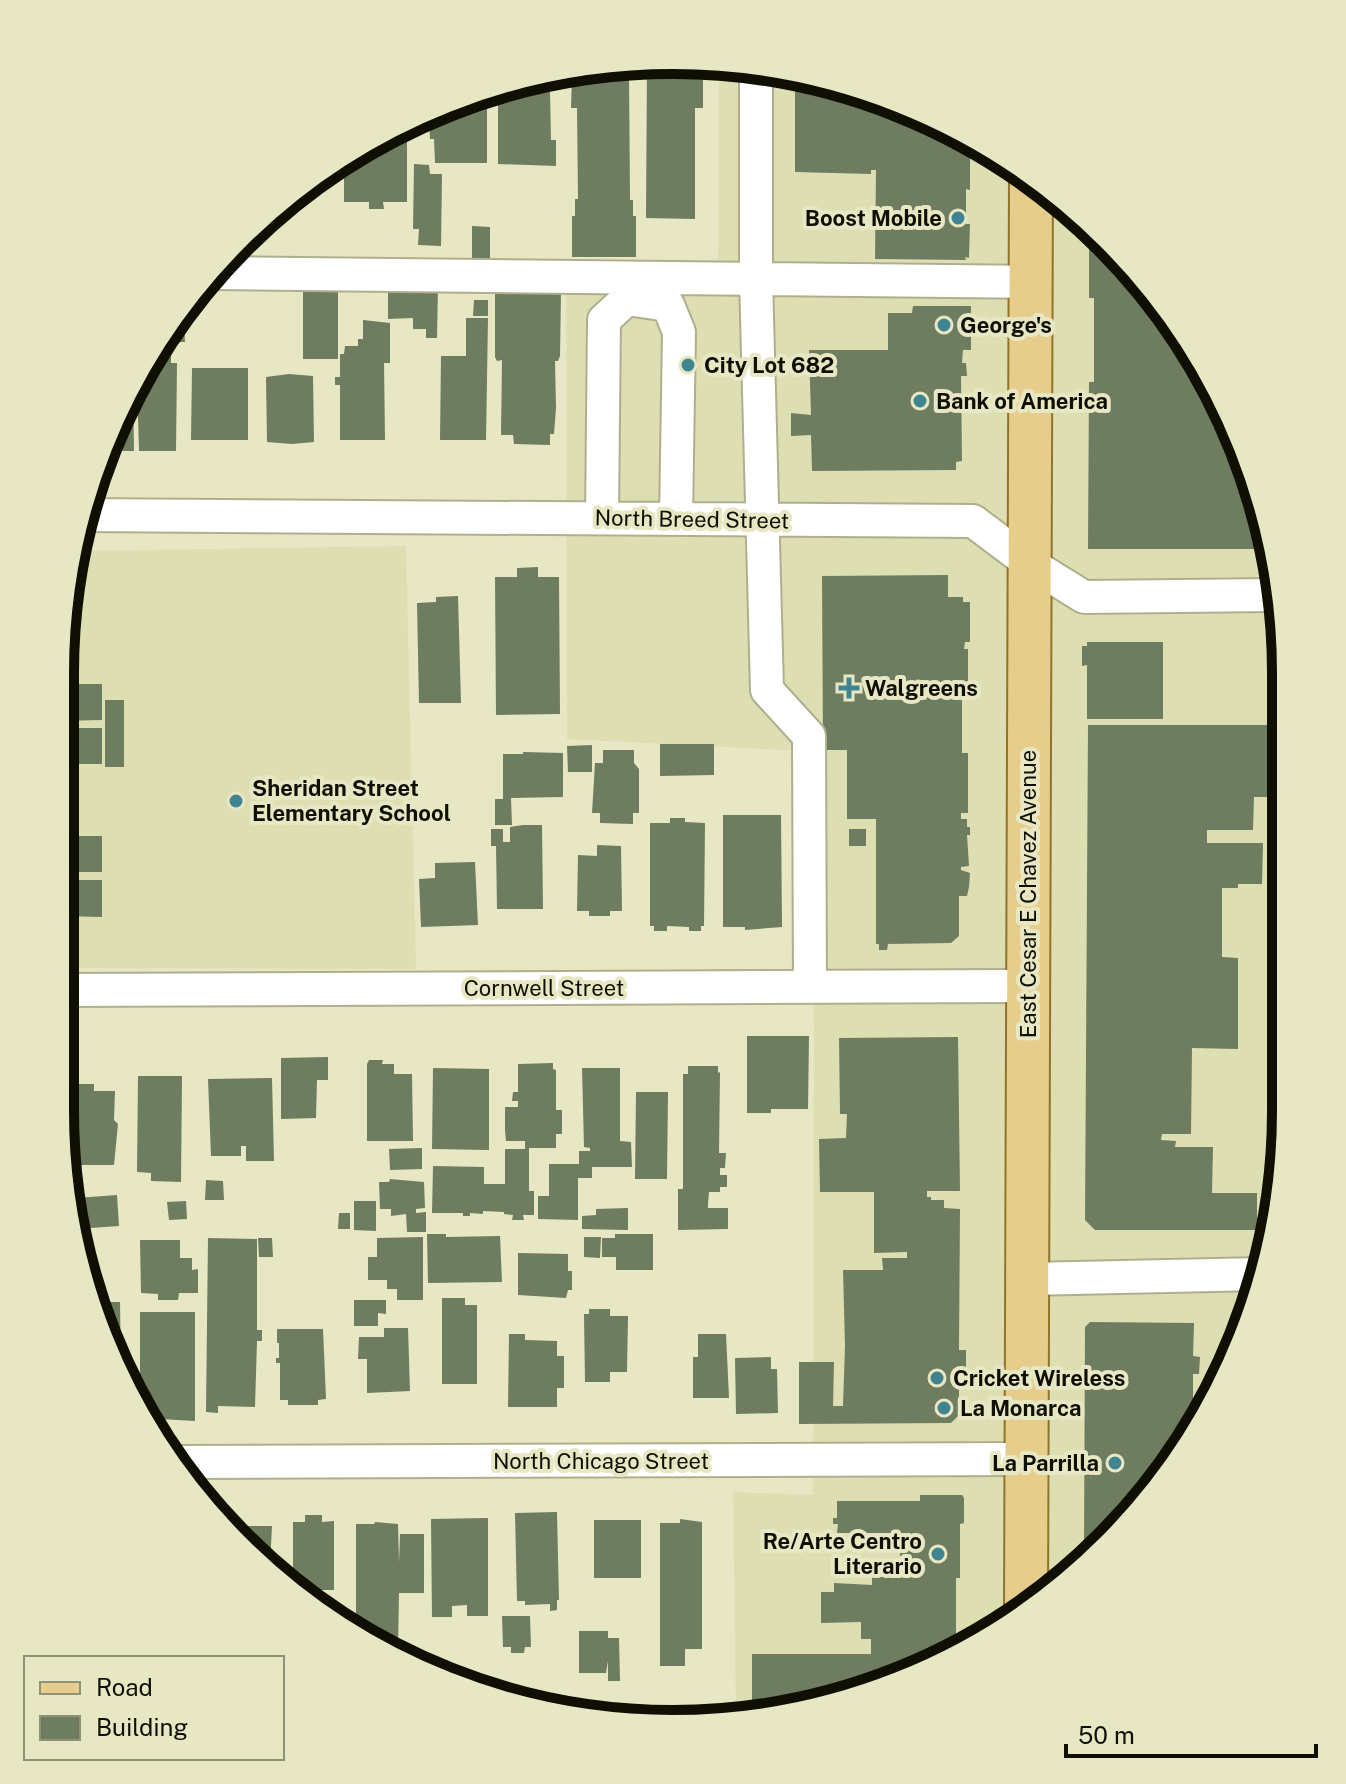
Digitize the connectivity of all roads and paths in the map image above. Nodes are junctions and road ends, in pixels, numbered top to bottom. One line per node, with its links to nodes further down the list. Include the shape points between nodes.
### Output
1 (756, 80): 4 (street)
2 (1031, 193): 5 (main road, East Cesar E Chavez Avenue)
3 (227, 273): 4 (street)
4 (756, 279): 5 (street); 9 (street)
5 (1030, 282): 10 (main road, East Cesar E Chavez Avenue)
6 (95, 515): 7 (street, North Breed Street)
7 (602, 518): 8 (street, North Breed Street); 8 (street, via 604,320 627,299 668,305 679,332)
8 (676, 519): 9 (street, North Breed Street)
9 (763, 520): 10 (street, North Breed Street, via 973,521); 13 (street, via 767,690 809,736)
10 (1029, 563): 11 (street, North Breed Street, via 1084,597); 12 (main road, East Cesar E Chavez Avenue)
11 (1267, 595)
12 (1028, 986): 13 (street, Cornwell Street); 16 (main road, East Cesar E Chavez Avenue)
13 (810, 987): 14 (street, Cornwell Street)
14 (74, 990)
15 (1249, 1274): 16 (street)
16 (1027, 1279): 17 (main road, East Cesar E Chavez Avenue)
17 (1026, 1459): 18 (street, North Chicago Street); 19 (main road, East Cesar E Chavez Avenue)
18 (188, 1462)
19 (1026, 1595)

